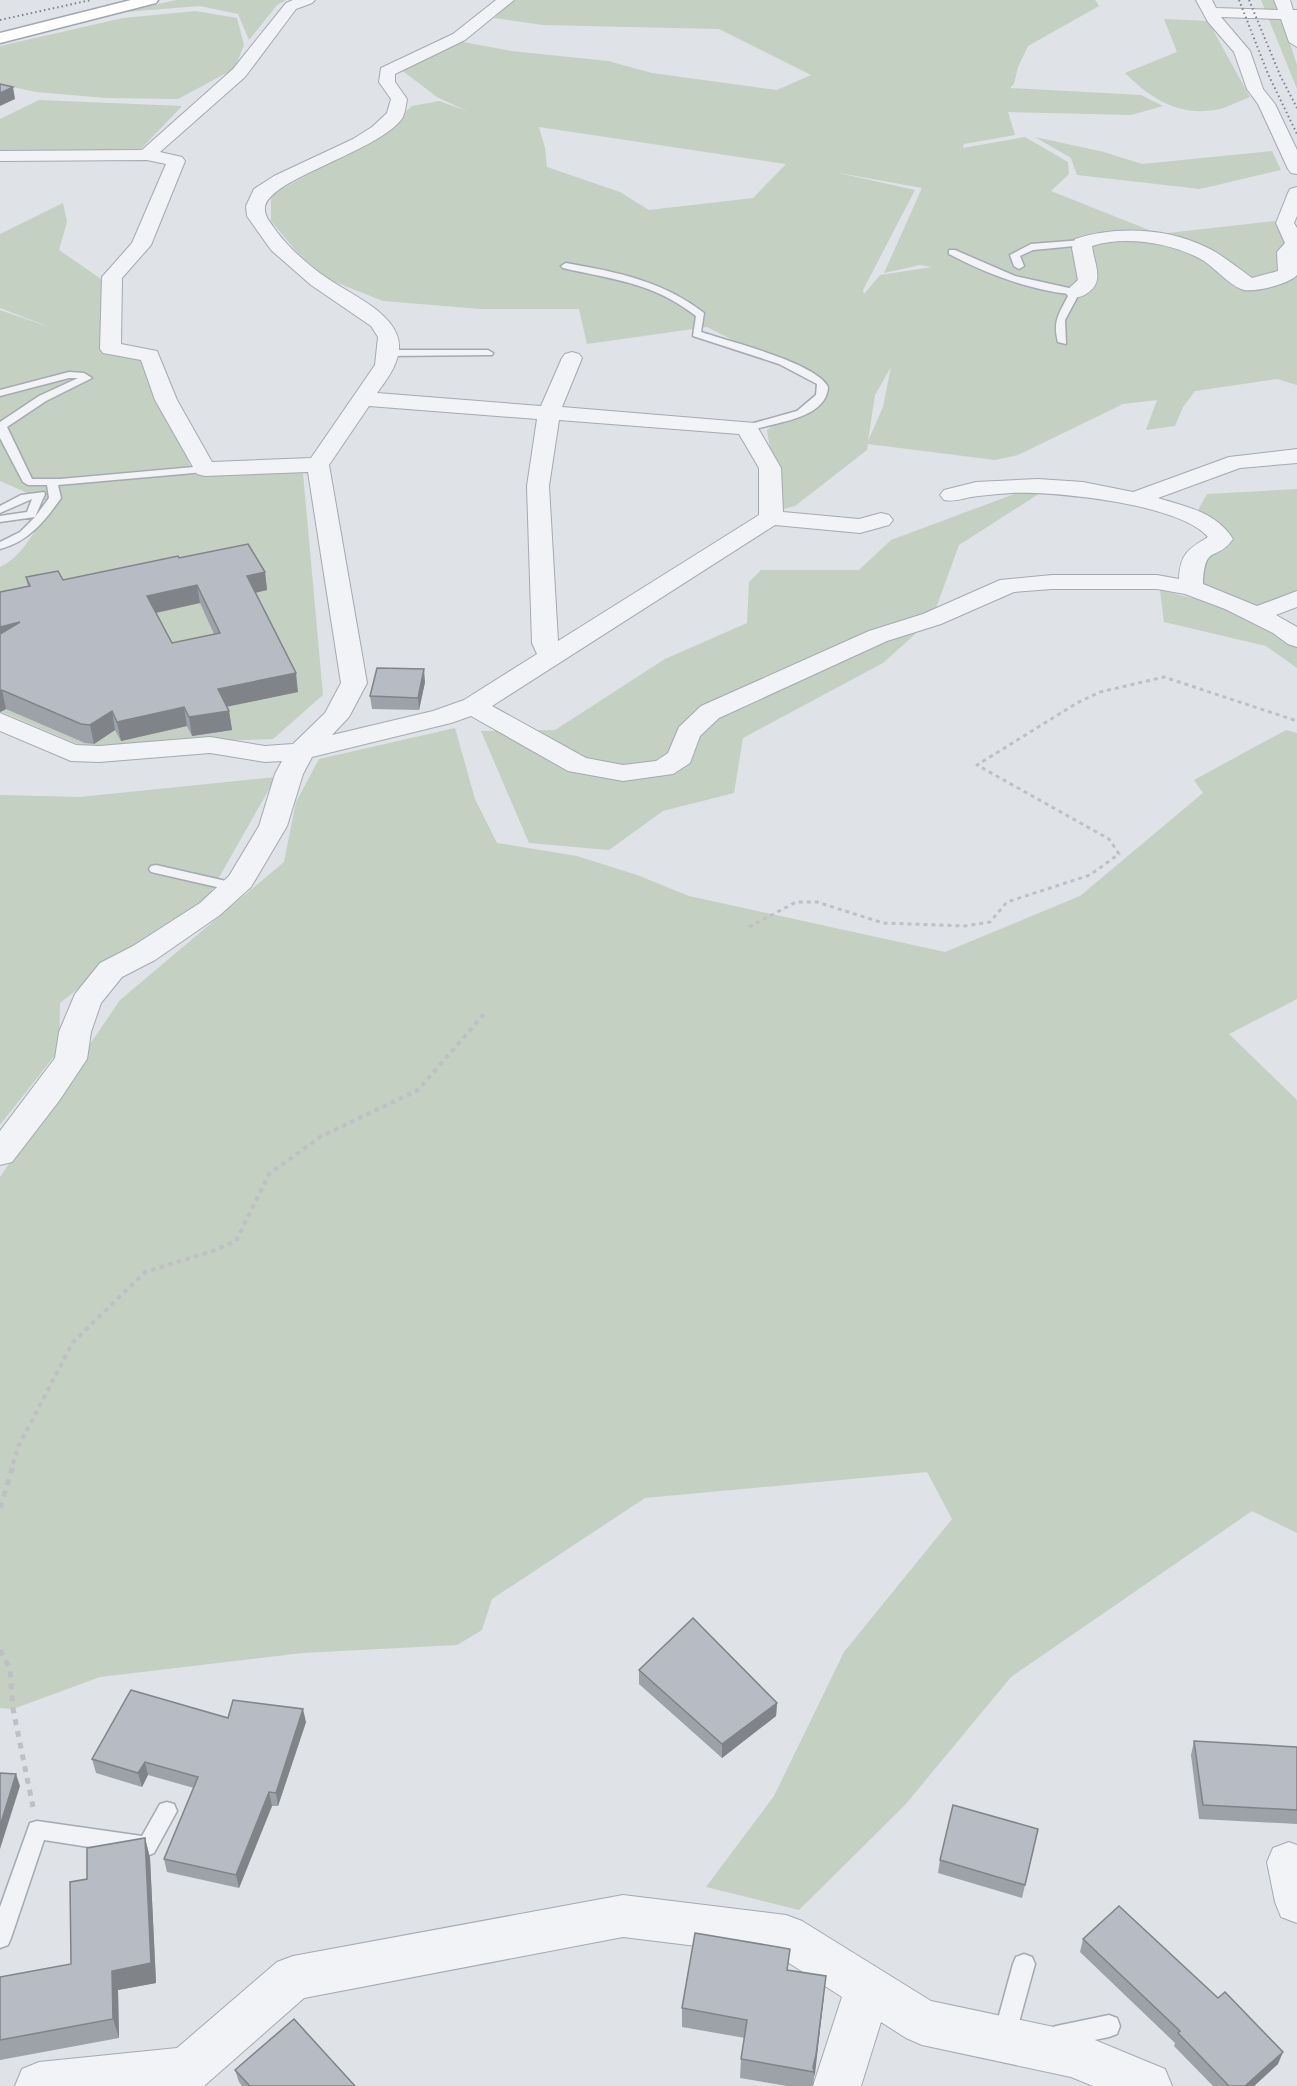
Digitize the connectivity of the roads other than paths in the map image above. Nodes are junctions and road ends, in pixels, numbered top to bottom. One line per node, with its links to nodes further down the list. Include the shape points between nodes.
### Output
1 (150, 0): 6 (main road)
2 (308, 0): 8 (street, via 291,6 239,74)
3 (506, 0): 19 (street, via 459,37 387,72 387,82 399,99 395,115 359,143 280,180 261,193 255,206 256,216 278,246 318,280 379,322 388,337)
4 (1207, 6): 5 (street); 10 (street, via 1242,51 1255,89)
5 (1289, 10): 7 (street)
6 (0, 38)
7 (1297, 42)
8 (147, 155): 9 (street); 28 (street, via 176,161 141,245 112,277 110,349 150,355 166,400)
9 (0, 156)
10 (1297, 169)
11 (1297, 193): 13 (street, via 1285,223)
12 (1082, 243): 13 (street, via 1094,237 1118,237 1179,243 1196,249 1248,285 1288,274 1287,252); 16 (lane, via 1031,247 1015,255); 17 (street, via 1081,252 1090,276 1088,285)
13 (1296, 245)
14 (952, 252): 17 (lane, via 1048,289)
15 (566, 266): 25 (lane, via 635,278 663,288 701,315 696,334 802,371 822,383 824,389 819,400 801,412)
16 (1019, 266)
17 (1075, 292): 18 (lane, via 1059,320)
18 (1063, 342)
19 (388, 353): 20 (lane); 23 (street, via 386,365)
20 (488, 353)
21 (572, 358): 24 (street)
22 (0, 393): 29 (lane, via 69,375 86,376 21,410 2,426 28,482)
23 (365, 399): 24 (street); 27 (street)
24 (549, 412): 25 (street); 43 (street, via 538,486 545,643)
25 (747, 428): 35 (street, via 770,468)
26 (1297, 456): 31 (street, via 1237,462)
27 (318, 465): 28 (street); 46 (street, via 354,683 336,717)
28 (205, 469): 29 (lane)
29 (51, 482): 34 (lane, via 55,498)
30 (952, 495): 31 (street, via 1020,485 1059,486)
31 (1137, 498): 39 (street, via 1200,519 1216,529 1221,539 1198,553 1192,564)
32 (0, 510): 33 (lane, via 40,494)
33 (31, 515): 34 (lane); 36 (lane)
34 (44, 516): 38 (lane, via 9,545)
35 (771, 518): 37 (street, via 861,526); 43 (street)
36 (0, 519)
37 (881, 520)
38 (0, 546)
39 (1191, 588): 41 (street); 44 (street, via 1157,582 1009,585 932,619 878,636 710,712 688,733 680,757 663,768 623,773 578,765)
40 (1297, 598): 41 (street)
41 (1256, 615): 42 (street)
42 (1297, 639)
43 (551, 657): 44 (street)
44 (473, 706): 46 (street)
45 (0, 721): 46 (street, via 71,753 210,745 265,754)
46 (302, 751): 48 (street, via 273,826)
47 (156, 869): 48 (lane)
48 (234, 887): 49 (street, via 210,909 111,970 86,1001 71,1059)
49 (0, 1154)
50 (167, 1811): 51 (lane, via 147,1846 37,1830)
51 (0, 1938)
52 (1024, 1964): 55 (lane)
53 (868, 1988): 55 (street, via 922,2022); 57 (street, via 786,1936 623,1916 293,1978 188,2070); 58 (street)
54 (1109, 2026): 56 (lane, via 1056,2037)
55 (1003, 2040): 56 (street)
56 (1053, 2050): 59 (street)
57 (39, 2086)
58 (837, 2086)
59 (1148, 2086)

